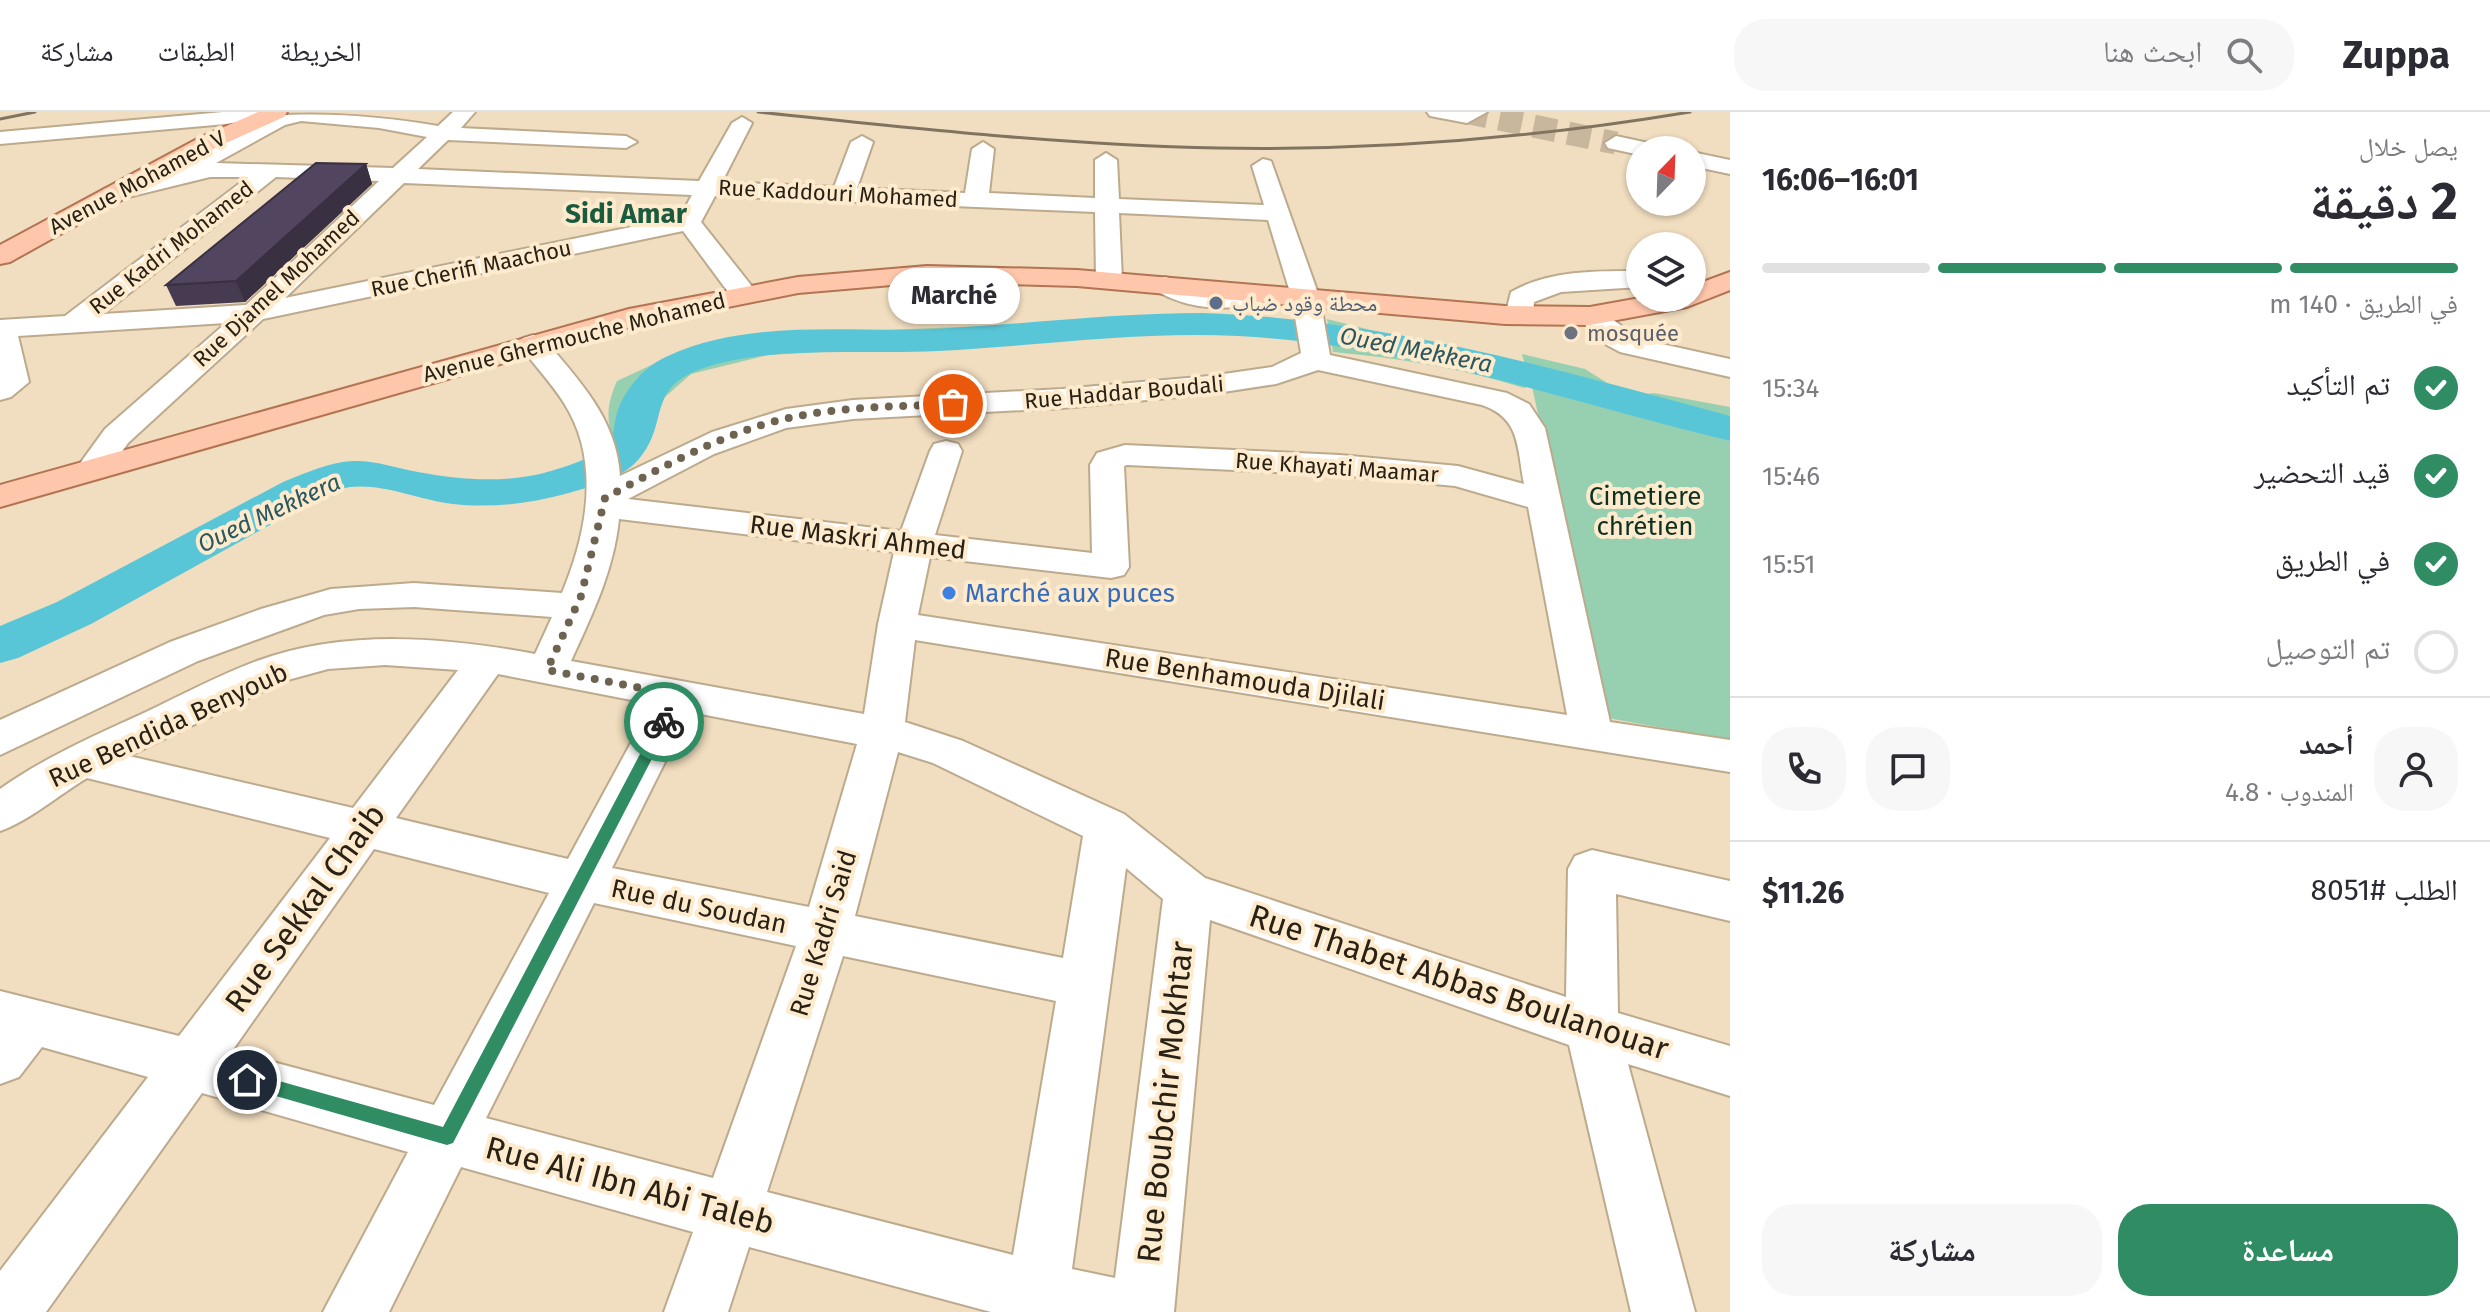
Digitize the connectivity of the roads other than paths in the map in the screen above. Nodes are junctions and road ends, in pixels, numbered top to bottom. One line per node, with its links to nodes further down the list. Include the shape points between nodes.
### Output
1 (266, 112): 9 (street)
2 (276, 112): 28 (main road, Avenue Mohamed V)
3 (465, 112): 8 (street, Rue Djamel Mohamed)
4 (1437, 112): 5 (street)
5 (1472, 115)
6 (642, 117): 10 (street)
7 (742, 123): 25 (street)
8 (442, 133): 10 (street); 22 (street, Rue Djamel Mohamed); 23 (street, via 379,122 288,117)
9 (0, 138)
10 (626, 142): 24 (street)
11 (862, 142): 27 (street)
12 (1616, 143): 13 (street)
13 (1626, 145)
14 (983, 149): 29 (street)
15 (339, 152): 21 (street)
16 (1106, 160): 30 (street)
17 (1706, 162): 19 (street)
18 (1263, 166): 32 (street)
19 (1730, 167)
20 (271, 170): 21 (street, Rue Kaddouri Mohamed); 23 (street, Rue Kaddouri Mohamed, via 210,170); 47 (street, Rue Kadri Mohamed)
21 (317, 171): 22 (street, Rue Kaddouri Mohamed); 26 (street)
22 (397, 174): 24 (street, Rue Kaddouri Mohamed); 43 (street, Rue Djamel Mohamed)
23 (173, 178): 28 (street, Rue Kaddouri Mohamed)
24 (599, 183): 25 (street, Rue Kaddouri Mohamed); 31 (street)
25 (706, 187): 27 (street, Rue Kaddouri Mohamed); 33 (street)
26 (294, 192)
27 (844, 193): 29 (street, Rue Kaddouri Mohamed)
28 (112, 194): 36 (main road, Avenue Mohamed V)
29 (976, 200): 30 (street, Rue Kaddouri Mohamed)
30 (1109, 205): 32 (street, Rue Kaddouri Mohamed); 38 (street)
31 (582, 206)
32 (1279, 213): 42 (street)
33 (689, 222): 35 (street, Rue Cherifi Maachou); 41 (street)
34 (565, 229): 35 (street)
35 (547, 252): 43 (street, Rue Cherifi Maachou)
36 (0, 256)
37 (1626, 279): 44 (street, via 1539,289 1521,298)
38 (1109, 280): 41 (main road, Avenue Ghermouche Mohamed, via 872,276); 42 (main road, Avenue Ghermouche Mohamed, via 1263,294)
39 (1707, 290): 45 (main road, Avenue Ghermouche Mohamed)
40 (174, 291): 46 (street)
41 (744, 294): 49 (main road, Avenue Ghermouche Mohamed)
42 (1307, 306): 44 (main road, Avenue Ghermouche Mohamed); 50 (street)
43 (254, 313): 46 (street, Rue Cherifi Maachou); 54 (street, Rue Djamel Mohamed, via 116,436)
44 (1519, 316): 45 (main road, Avenue Ghermouche Mohamed)
45 (1590, 316): 51 (street, via 1630,346)
46 (138, 320): 47 (street, Rue Cherifi Maachou)
47 (72, 325): 48 (street, Rue Cherifi Maachou)
48 (1, 329): 52 (street, via 14,382)
49 (533, 344): 54 (main road, Avenue Ghermouche Mohamed); 56 (street, via 580,403 598,439)
50 (1315, 357): 56 (street, Rue Haddar Boudali, via 1289,372 1242,381 1117,395 809,414 725,439); 57 (street, via 1509,403 1529,428)
51 (1730, 368)
52 (0, 391)
53 (946, 451): 58 (street, Rue Kadri Said)
54 (93, 469): 55 (main road, Avenue Ghermouche Mohamed)
55 (0, 496)
56 (605, 496): 58 (street, Rue Maskri Ahmed); 60 (street)
57 (1545, 501): 59 (street, Rue Khayati Maamar, via 1458,476 1125,455 1107,465); 66 (street)
58 (914, 544): 59 (street, Rue Maskri Ahmed); 61 (street, Rue Kadri Said)
59 (1111, 567)
60 (577, 607): 63 (street); 67 (street, via 440,594 356,597 282,615 180,652)
61 (897, 624): 65 (street, Rue Kadri Said); 66 (street, Rue Benhamouda Djilali)
62 (488, 659): 63 (street, Rue Bendida Benyoub); 69 (street, Rue Bendida Benyoub, via 385,652 328,656 271,671); 71 (street, Rue Sekkal Chaib)
63 (547, 670): 64 (street, Rue Bendida Benyoub)
64 (678, 695): 65 (street, Rue Bendida Benyoub); 73 (street)
65 (882, 733): 72 (street, Rue Bendida Benyoub, via 948,752); 76 (street, Rue Kadri Said)
66 (1592, 735): 68 (street, Rue Benhamouda Djilali)
67 (0, 739)
68 (1730, 756)
69 (82, 761): 70 (street, Rue Bendida Benyoub); 71 (street, Rue du Soudan)
70 (0, 813)
71 (364, 827): 73 (street, Rue du Soudan); 80 (street, Rue Sekkal Chaib)
72 (1108, 827): 74 (street, Rue Bendida Benyoub); 77 (street)
73 (581, 881): 76 (street, Rue du Soudan); 82 (street)
74 (1188, 892): 78 (street, Rue Thabet Abbas Boulanouar); 89 (street, Rue Boubchir Mokhtar)
75 (1730, 901): 78 (street, via 1592,869)
76 (826, 933): 77 (street, Rue du Soudan); 83 (street, Rue Kadri Said)
77 (1085, 985): 84 (street)
78 (1592, 1029): 81 (street, Rue Thabet Abbas Boulanouar); 90 (street)
79 (10, 1031): 80 (street, Rue Ali Ibn Abi Taleb)
80 (189, 1064): 82 (street, Rue Ali Ibn Abi Taleb); 85 (street, Rue Sekkal Chaib)
81 (1730, 1071)
82 (447, 1137): 83 (street, Rue Ali Ibn Abi Taleb); 86 (street)
83 (730, 1212): 84 (street, Rue Ali Ibn Abi Taleb); 87 (street, Rue Kadri Said)
84 (1037, 1303): 88 (street, Rue Ali Ibn Abi Taleb)
85 (8, 1312)
86 (355, 1312)
87 (696, 1312)
88 (1123, 1312)
89 (1142, 1312)
90 (1663, 1312)

